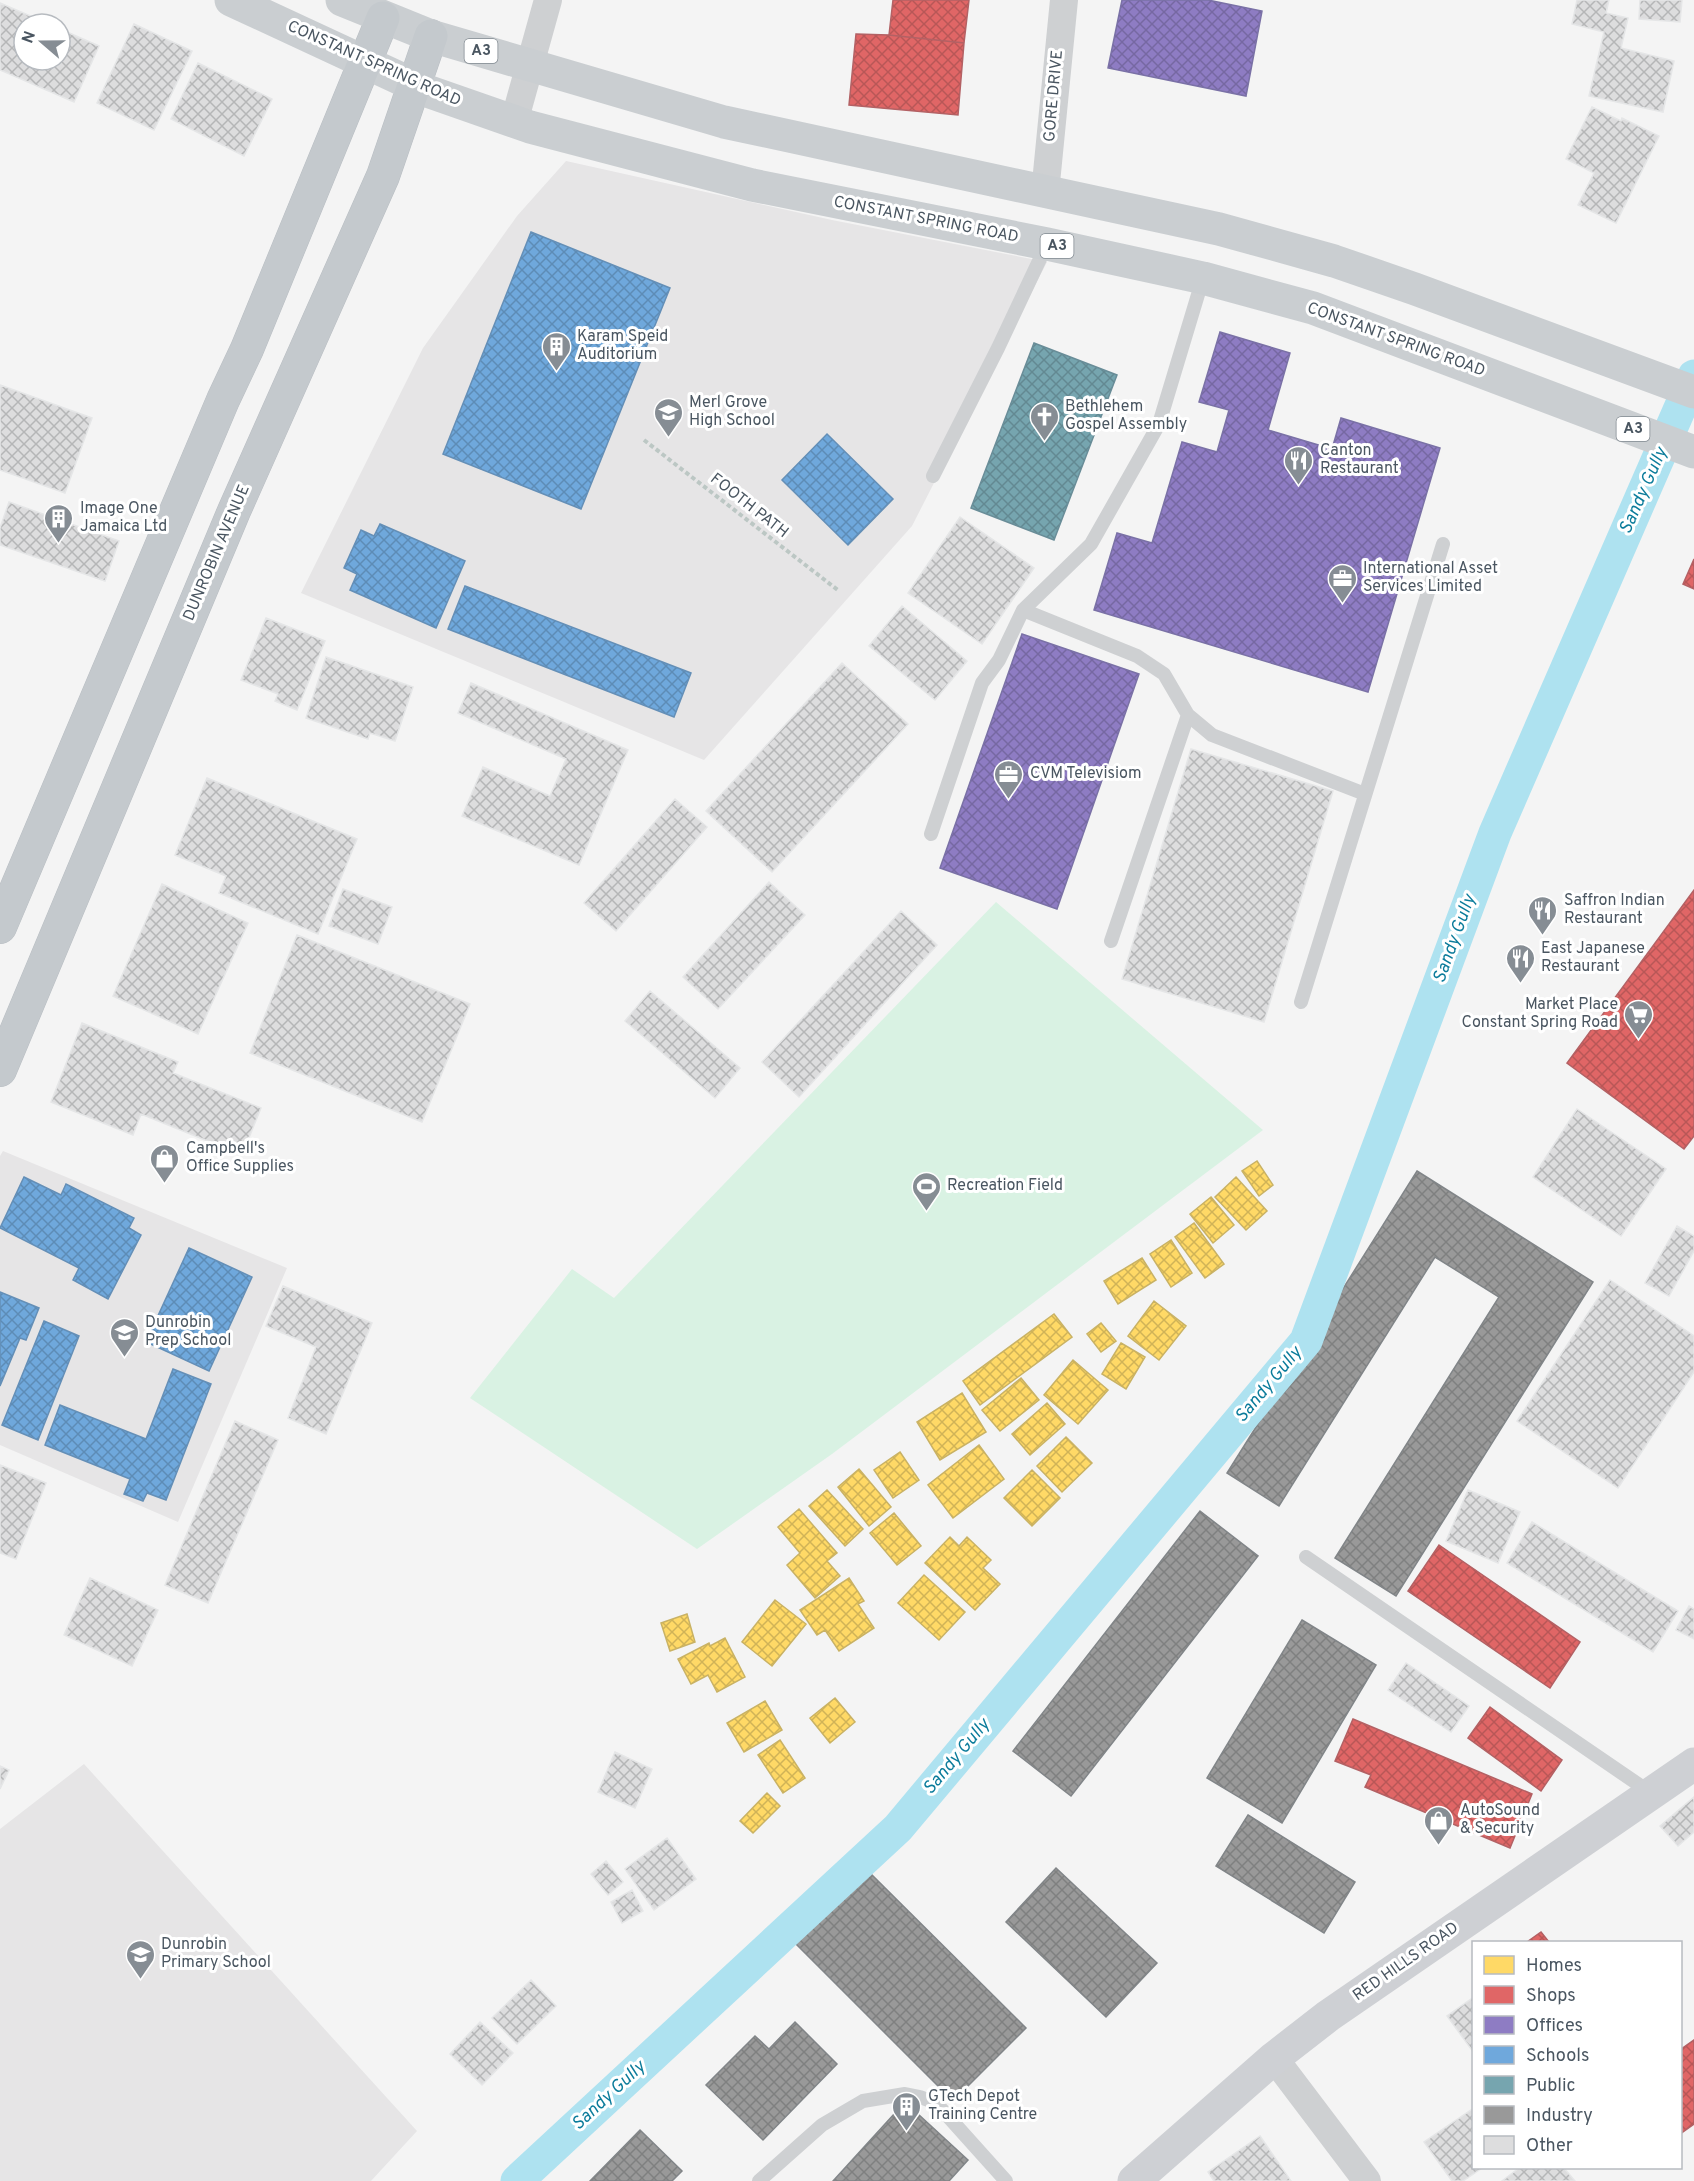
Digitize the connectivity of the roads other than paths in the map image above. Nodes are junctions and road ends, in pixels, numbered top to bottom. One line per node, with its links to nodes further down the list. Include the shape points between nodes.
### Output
1 (231, 0): 7 (main road, CONSTANT SPRING ROAD / A3)
2 (342, 0): 5 (main road, A3)
3 (548, 0): 8 (street)
4 (1064, 0): 11 (street, GORE DRIVE)
5 (383, 18): 6 (main road, A3); 7 (highway)
6 (431, 36): 8 (main road, A3); 9 (highway, DUNROBIN AVENUE)
7 (365, 63): 9 (main road, CONSTANT SPRING ROAD / A3); 22 (highway)
8 (531, 66): 10 (street); 11 (main road, A3, via 724,122)
9 (414, 85): 10 (main road, CONSTANT SPRING ROAD / A3); 25 (highway, DUNROBIN AVENUE, via 383,176 234,511)
10 (514, 122): 12 (main road, CONSTANT SPRING ROAD / A3, via 752,185)
11 (1045, 193): 14 (main road, A3, via 1219,229 1334,261)
12 (1047, 244): 13 (main road, CONSTANT SPRING ROAD / A3); 16 (lane)
13 (1203, 278): 15 (main road, CONSTANT SPRING ROAD / A3, via 1313,308); 18 (lane, via 1159,424 1091,544)
14 (1694, 392)
15 (1694, 452)
16 (933, 476)
17 (1443, 544): 20 (lane)
18 (1023, 610): 19 (lane, via 1137,656 1164,674); 21 (lane, via 999,660 982,683)
19 (1188, 716): 20 (lane, via 1212,735); 23 (lane)
20 (1365, 794): 24 (lane)
21 (930, 834)
22 (0, 927)
23 (1111, 941)
24 (1301, 1002)
25 (0, 1070)
26 (1306, 1557): 28 (lane)
27 (1694, 1764): 28 (main road, RED HILLS ROAD)
28 (1651, 1793): 29 (main road, RED HILLS ROAD, via 1328,2016)
29 (1274, 2058): 32 (main road, RED HILLS ROAD); 33 (street)
30 (759, 2181): 31 (lane, via 822,2125 842,2113 863,2101 905,2094 936,2103)
31 (1006, 2181)
32 (1134, 2181)
33 (1367, 2181)

